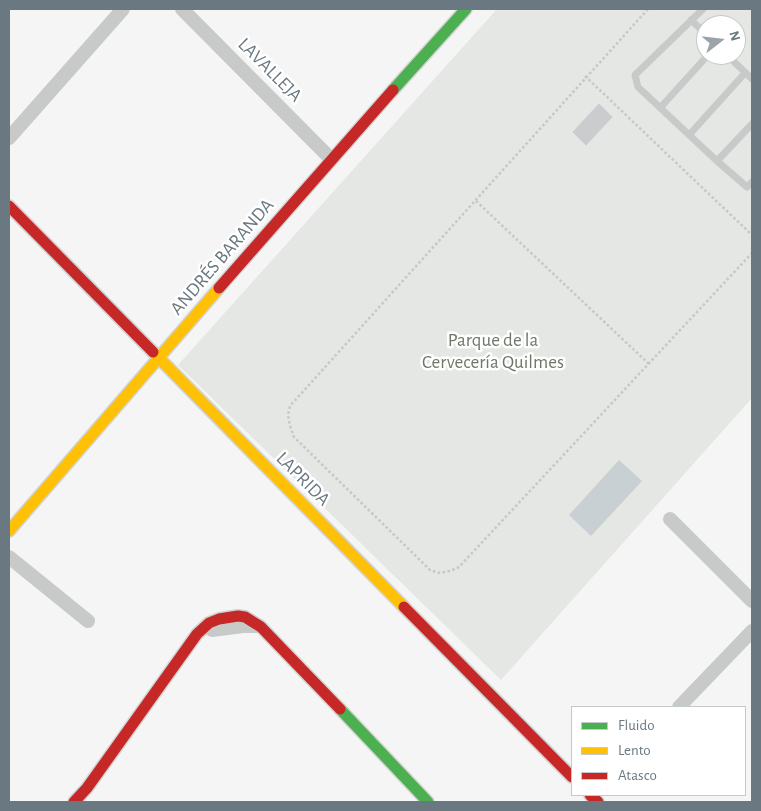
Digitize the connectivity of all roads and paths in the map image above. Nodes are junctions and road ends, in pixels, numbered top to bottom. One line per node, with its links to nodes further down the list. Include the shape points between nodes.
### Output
1 (123, 9): 16 (street)
2 (182, 9): 17 (street, LAVALLEJA)
3 (466, 9): 17 (street, ANDRÉS BARANDA)
4 (648, 9): 11 (path)
5 (702, 9): 6 (lane)
6 (691, 20): 7 (lane); 13 (lane, via 635,75 638,87)
7 (696, 25)
8 (699, 65): 13 (lane)
9 (738, 65): 10 (lane)
10 (746, 73): 12 (lane); 15 (lane)
11 (586, 76): 20 (path); 22 (path)
12 (752, 79)
13 (660, 108): 15 (lane)
14 (752, 124): 18 (lane)
15 (689, 135): 18 (lane)
16 (9, 138)
17 (331, 159): 24 (street, ANDRÉS BARANDA)
18 (717, 162): 19 (lane, via 747,187)
19 (752, 182)
20 (476, 201): 25 (path); 25 (path, via 290,406 288,415 294,436 430,570 450,571 459,567)
21 (9, 206): 24 (street, LAPRIDA)
22 (752, 235)
23 (752, 253): 25 (path)
24 (158, 357): 27 (street, ANDRÉS BARANDA); 35 (street, LAPRIDA)
25 (649, 364)
26 (670, 519): 29 (street)
27 (9, 531)
28 (9, 557): 30 (street)
29 (752, 601)
30 (88, 621)
31 (261, 626): 33 (street, via 232,627); 37 (street)
32 (752, 631): 34 (street)
33 (197, 634): 36 (street)
34 (680, 706)
35 (571, 775)
36 (74, 802)
37 (428, 802)

